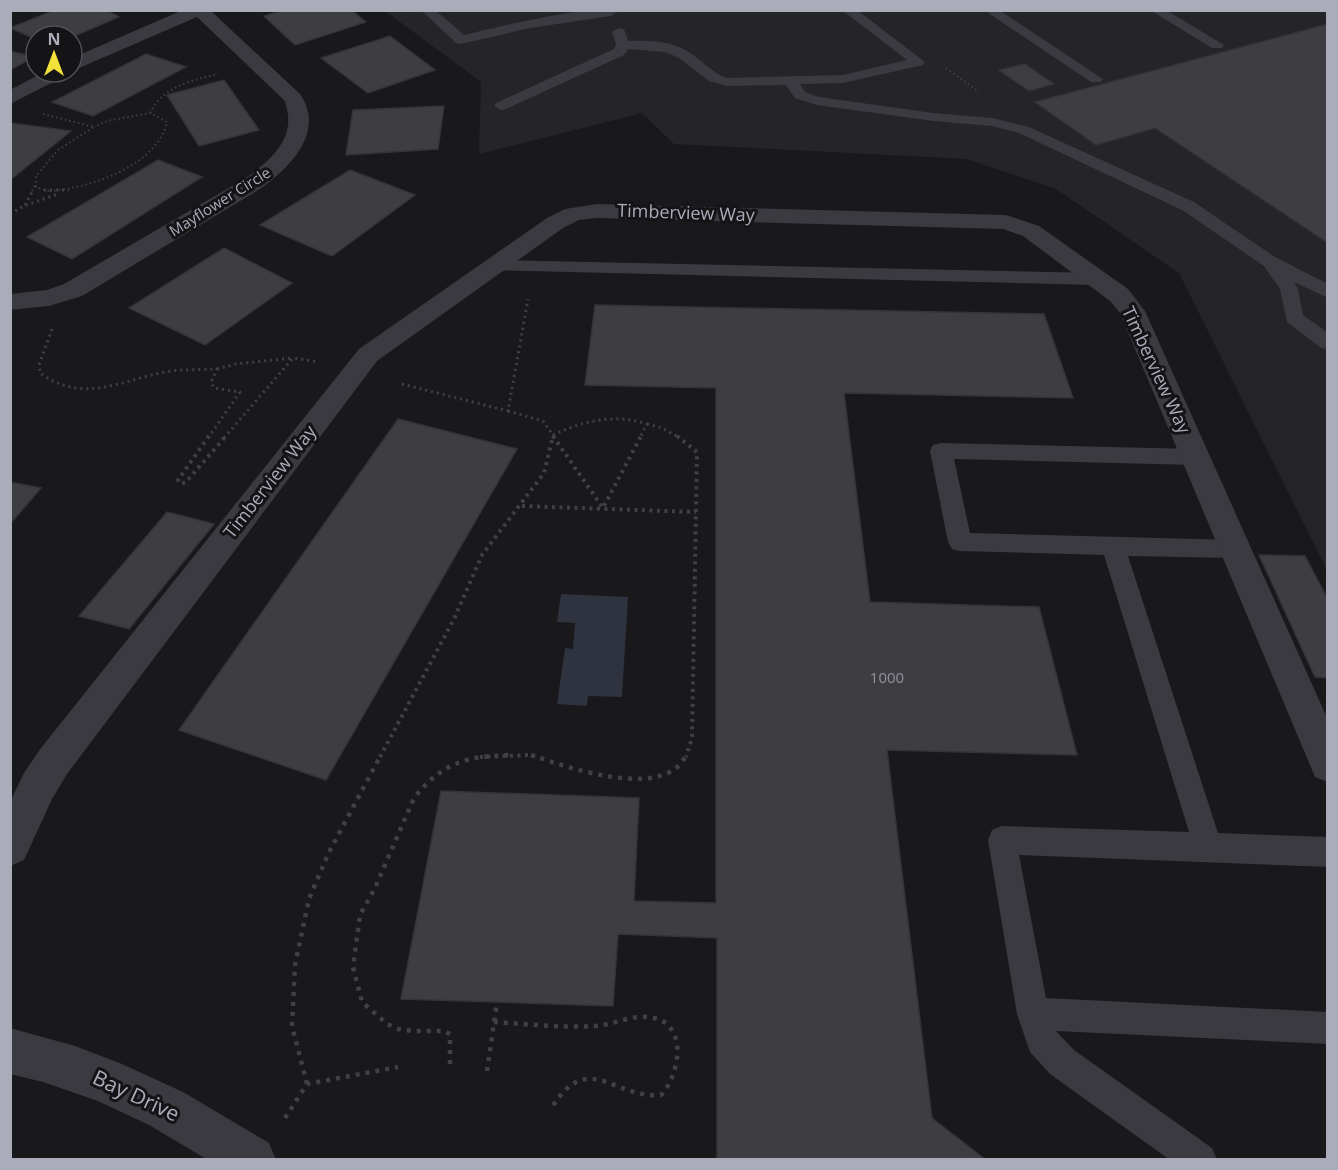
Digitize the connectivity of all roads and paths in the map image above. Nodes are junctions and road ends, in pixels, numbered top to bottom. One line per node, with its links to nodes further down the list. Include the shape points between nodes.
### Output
1 (428, 10): 6 (lane, via 461,40 537,22)
2 (848, 10): 13 (lane, via 918,62 853,77)
3 (990, 10): 12 (lane)
4 (1176, 10): 7 (lane)
5 (200, 11): 10 (street); 29 (street, Mayflower Circle, via 294,98 300,123 291,148 259,180 81,287 49,298)
6 (611, 11): 8 (lane)
7 (1159, 12): 9 (lane)
8 (624, 45): 13 (lane, via 654,45 675,51 722,82); 16 (lane, via 611,57)
9 (1217, 45)
10 (84, 60)
11 (218, 74): 18 (path, via 160,96)
12 (1096, 79)
13 (791, 82): 24 (lane, via 800,95 817,101 992,122 1024,130 1188,206)
14 (36, 84): 15 (street)
15 (10, 98)
16 (501, 106)
17 (38, 112): 19 (path)
18 (150, 113): 19 (path, via 120,117); 21 (path, via 167,122 165,138 156,147 115,173)
19 (94, 127): 20 (path, via 58,150 36,176)
20 (35, 184): 21 (path, via 46,192); 22 (path)
21 (67, 191): 22 (path)
22 (24, 206): 23 (path)
23 (10, 214)
24 (1269, 261): 27 (lane); 31 (lane, via 1287,284 1294,318)
25 (494, 266): 26 (lane); 26 (street, Timberview Way, via 560,220 580,212 597,211 1006,222 1031,231); 46 (street, Timberview Way, via 368,355 50,766)
26 (1096, 279): 39 (street, Timberview Way, via 1125,300 1132,311)
27 (1328, 292)
28 (528, 299): 36 (path)
29 (10, 302)
30 (57, 320): 34 (path, via 39,365 40,373 56,385 104,389 166,372)
31 (1328, 343)
32 (293, 358): 33 (path); 34 (path); 34 (path, via 214,452 181,484 178,480 240,392 214,388 210,381)
33 (327, 364)
34 (217, 369)
35 (402, 384): 36 (path)
36 (508, 411): 38 (path, via 543,421)
37 (647, 424): 38 (path, via 612,417); 41 (path); 42 (path, via 674,432 697,452)
38 (553, 435): 40 (path, via 544,472); 41 (path)
39 (1195, 457): 43 (lane, via 941,451 960,542); 44 (street, Timberview Way)
40 (521, 506): 41 (path); 57 (path, via 482,555 454,619 329,852 309,899 295,965 292,1026)
41 (603, 508): 42 (path)
42 (696, 512): 54 (path, via 692,738 685,759 668,774 630,780 580,772 531,755 483,756 442,770 414,798 360,915 353,967 362,1002 398,1029 450,1034)
43 (1113, 546): 44 (lane); 47 (lane)
44 (1235, 549): 45 (street, Timberview Way)
45 (1328, 764)
46 (10, 846)
47 (1208, 848): 48 (lane); 50 (lane, via 1002,840)
48 (1328, 852)
49 (497, 1002): 51 (path)
50 (1033, 1014): 52 (lane); 61 (lane, via 1042,1040 1062,1062)
51 (494, 1023): 56 (path); 58 (path, via 597,1026 654,1018 673,1032 678,1046 677,1062 671,1083 661,1095 645,1096 601,1078 589,1078 566,1088)
52 (1328, 1028)
53 (10, 1051): 60 (street, Bay Drive, via 81,1071 140,1095)
54 (450, 1064)
55 (398, 1067): 57 (path)
56 (487, 1071)
57 (307, 1084): 59 (path)
58 (552, 1107)
59 (285, 1118)
60 (252, 1160)
61 (1200, 1160)

